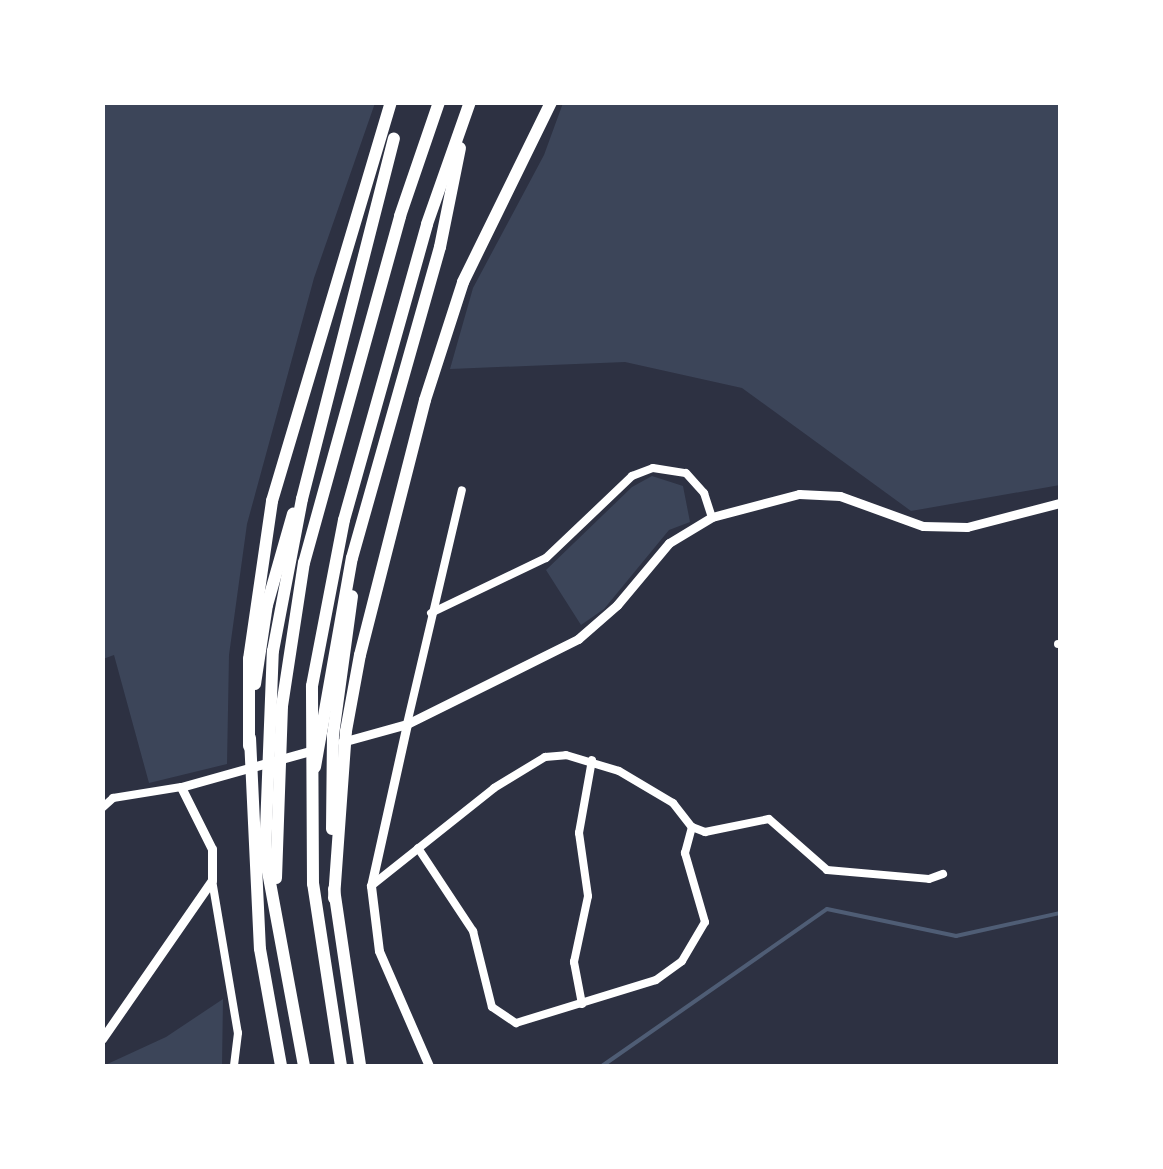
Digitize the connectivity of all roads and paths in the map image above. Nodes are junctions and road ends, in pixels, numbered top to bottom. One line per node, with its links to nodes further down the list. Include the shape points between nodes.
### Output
1 (391, 102): 14 (highway, via 272,501 248,659)
2 (440, 102): 24 (highway, via 400,216 304,562 282,706)
3 (470, 102): 6 (highway)
4 (551, 102): 25 (highway, via 463,282 425,400 346,730)
5 (394, 139): 8 (highway)
6 (457, 144): 11 (highway, via 440,247); 16 (highway, via 344,520 312,686)
7 (462, 490): 12 (street)
8 (302, 499): 14 (highway, via 284,528 267,605); 24 (highway, via 268,708 265,855)
9 (1060, 503): 10 (street, via 968,527 923,526 840,496 799,494)
10 (712, 517): 12 (street, via 704,493 686,474 653,468 632,476 546,558); 13 (street, via 668,543 617,605 578,639)
11 (352, 558): 16 (highway); 25 (highway, via 333,734)
12 (431, 613): 13 (street)
13 (407, 724): 17 (street); 23 (street)
14 (249, 746): 29 (highway, via 260,949)
15 (592, 760): 19 (street, via 673,803); 20 (street, via 545,757); 26 (street, via 579,833 588,896 574,962)
16 (311, 784): 31 (highway, via 312,884)
17 (181, 787): 18 (street, via 113,798); 22 (street, via 212,849)
18 (102, 808)
19 (692, 827): 21 (street, via 729,832 769,819 826,870 929,880); 26 (street, via 685,853 705,922 697,940 656,980)
20 (418, 848): 23 (street); 26 (street, via 473,931 496,1012 516,1024)
21 (943, 874)
22 (212, 880): 27 (street); 28 (street, via 238,1033)
23 (372, 886): 33 (street, via 379,951)
24 (276, 894): 30 (highway)
25 (334, 898): 32 (highway)
26 (582, 1004)
27 (102, 1039)
28 (234, 1066)
29 (281, 1066)
30 (304, 1066)
31 (341, 1066)
32 (360, 1066)
33 (430, 1066)

